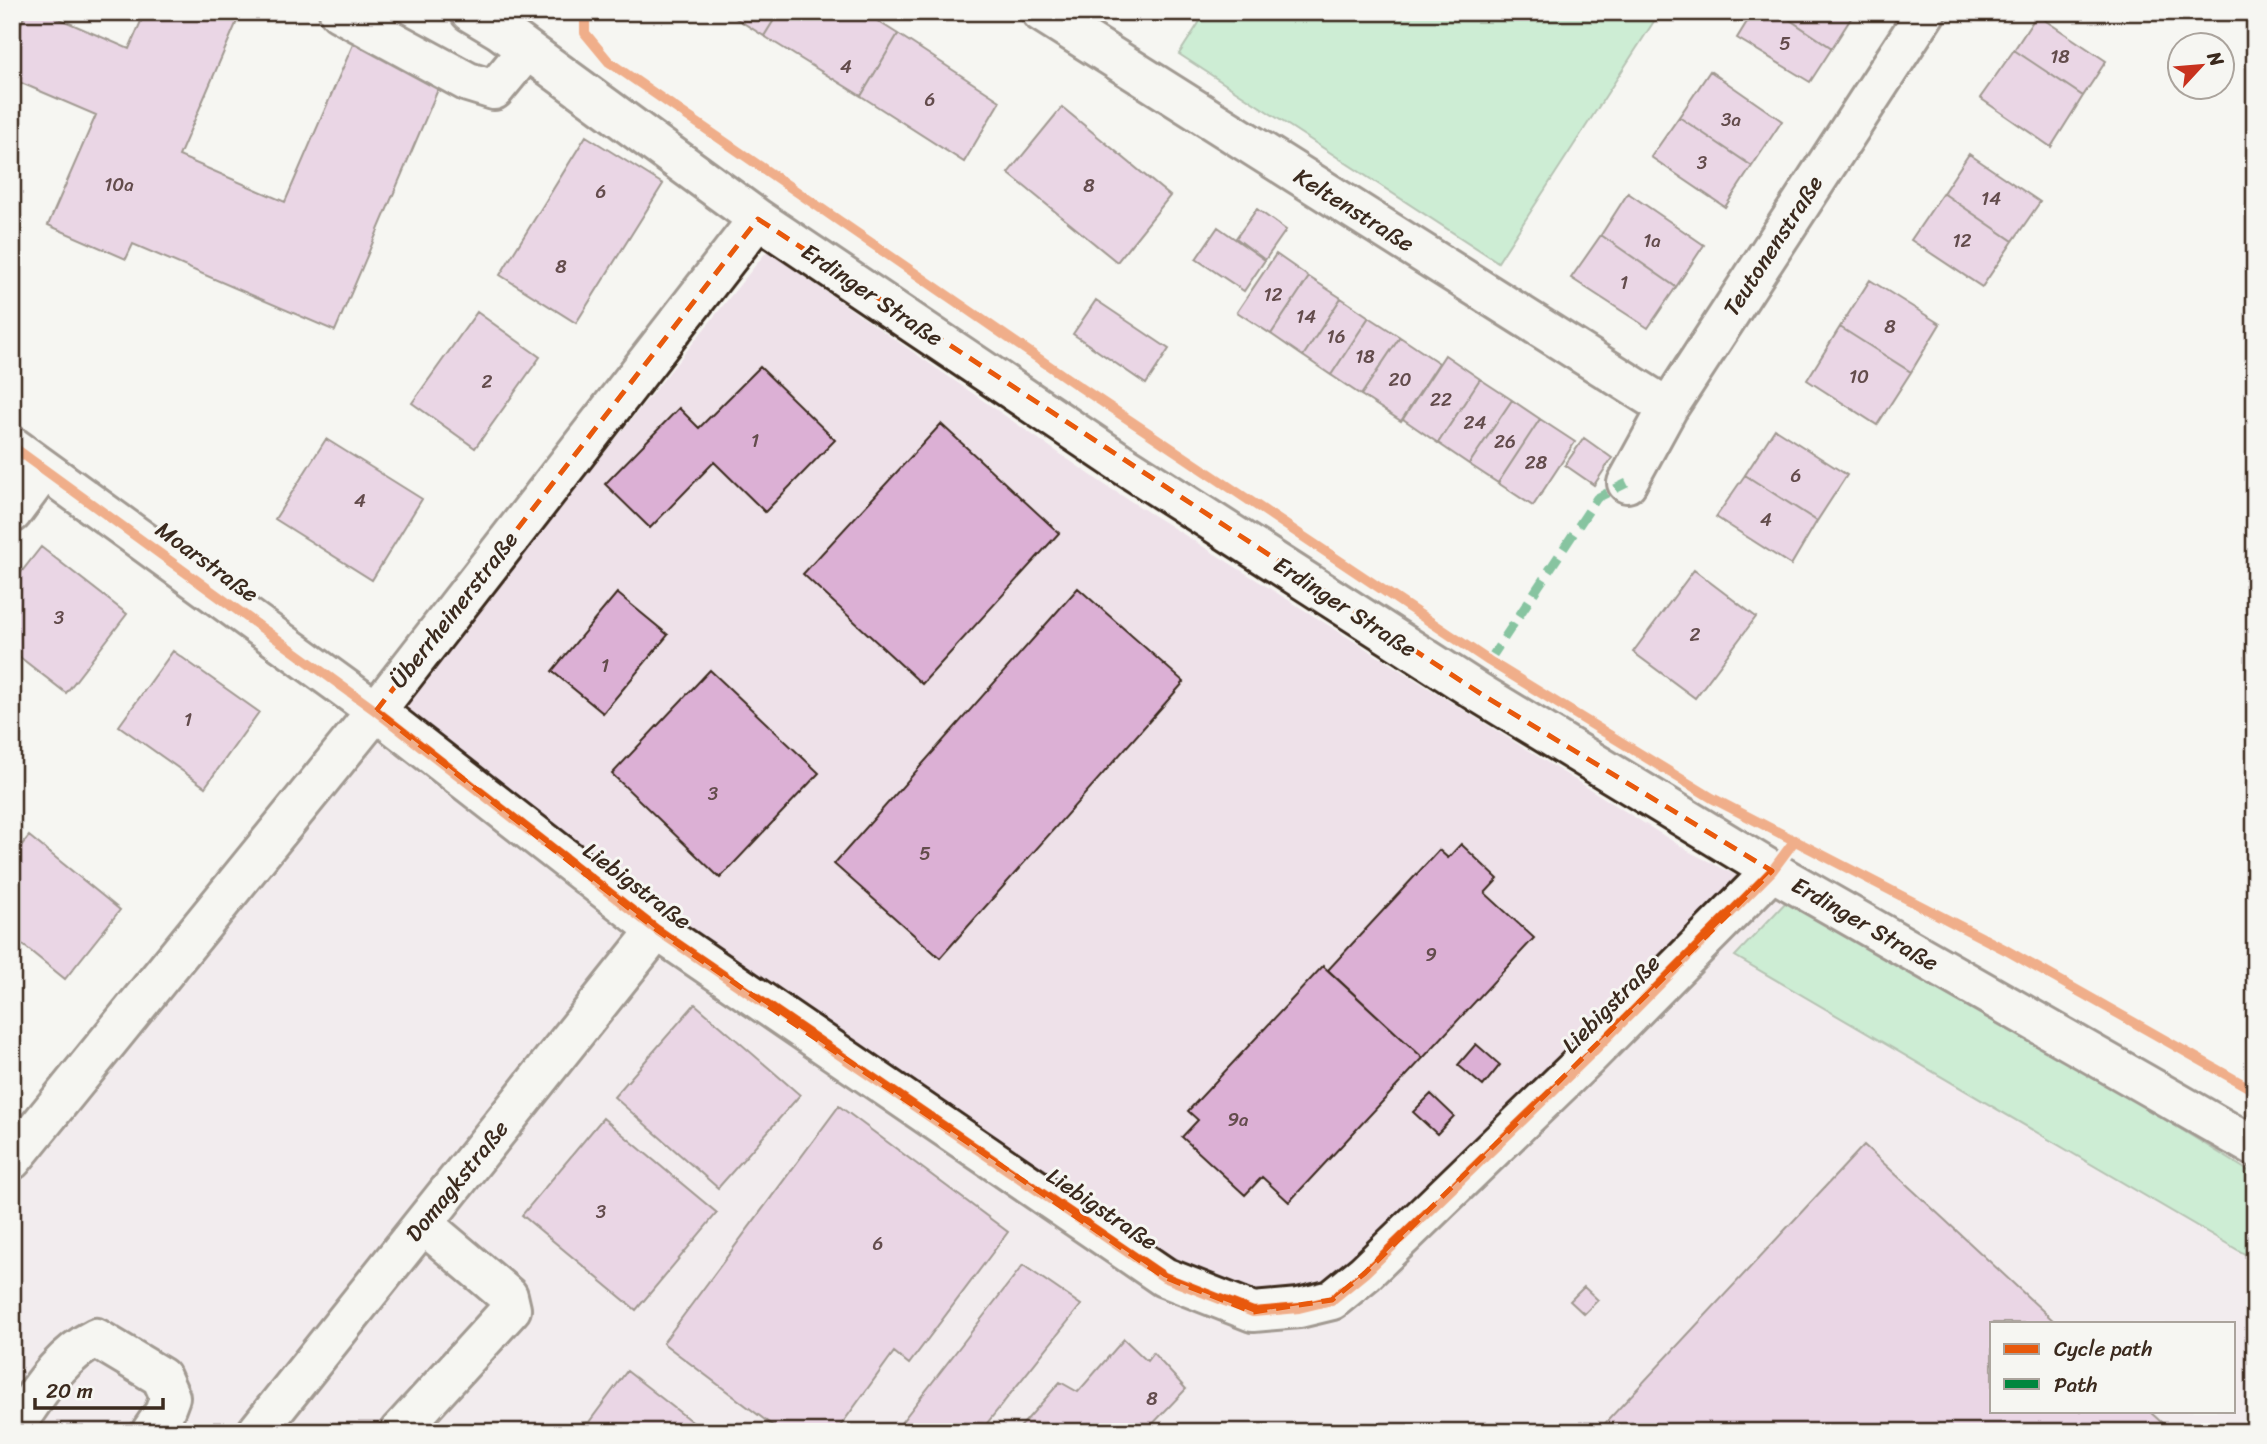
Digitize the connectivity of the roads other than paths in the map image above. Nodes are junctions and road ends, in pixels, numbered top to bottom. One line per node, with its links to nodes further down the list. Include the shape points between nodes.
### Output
1 (339, 12): 4 (street, via 468,82 494,90)
2 (1041, 12): 6 (street, Keltenstraße)
3 (1926, 12): 6 (street, Teutonenstraße)
4 (503, 26): 5 (street, Erdinger Straße)
5 (758, 219): 11 (street, Überrheinerstraße); 12 (street, Erdinger Straße, via 1121,463 1423,657)
6 (1668, 408): 9 (street, Teutonenstraße)
7 (12, 446): 8 (street, Moarstraße)
8 (44, 470): 10 (street); 11 (street, Moarstraße)
9 (1627, 484)
10 (12, 513)
11 (376, 711): 13 (street, Liebigstraße); 15 (street, Überrheinerstraße)
12 (1772, 871): 13 (street, Liebigstraße, via 1365,1273 1332,1300 1253,1312 1164,1277); 14 (street, Erdinger Straße)
13 (657, 930): 16 (street, Domagkstraße)
14 (2255, 1147)
15 (12, 1160)
16 (423, 1223): 18 (street, Domagkstraße); 20 (street, via 508,1296 511,1309)
17 (168, 1425): 19 (street, via 170,1397 161,1377 96,1338 81,1345 55,1370)
18 (267, 1428)
19 (12, 1430)
20 (399, 1432)

